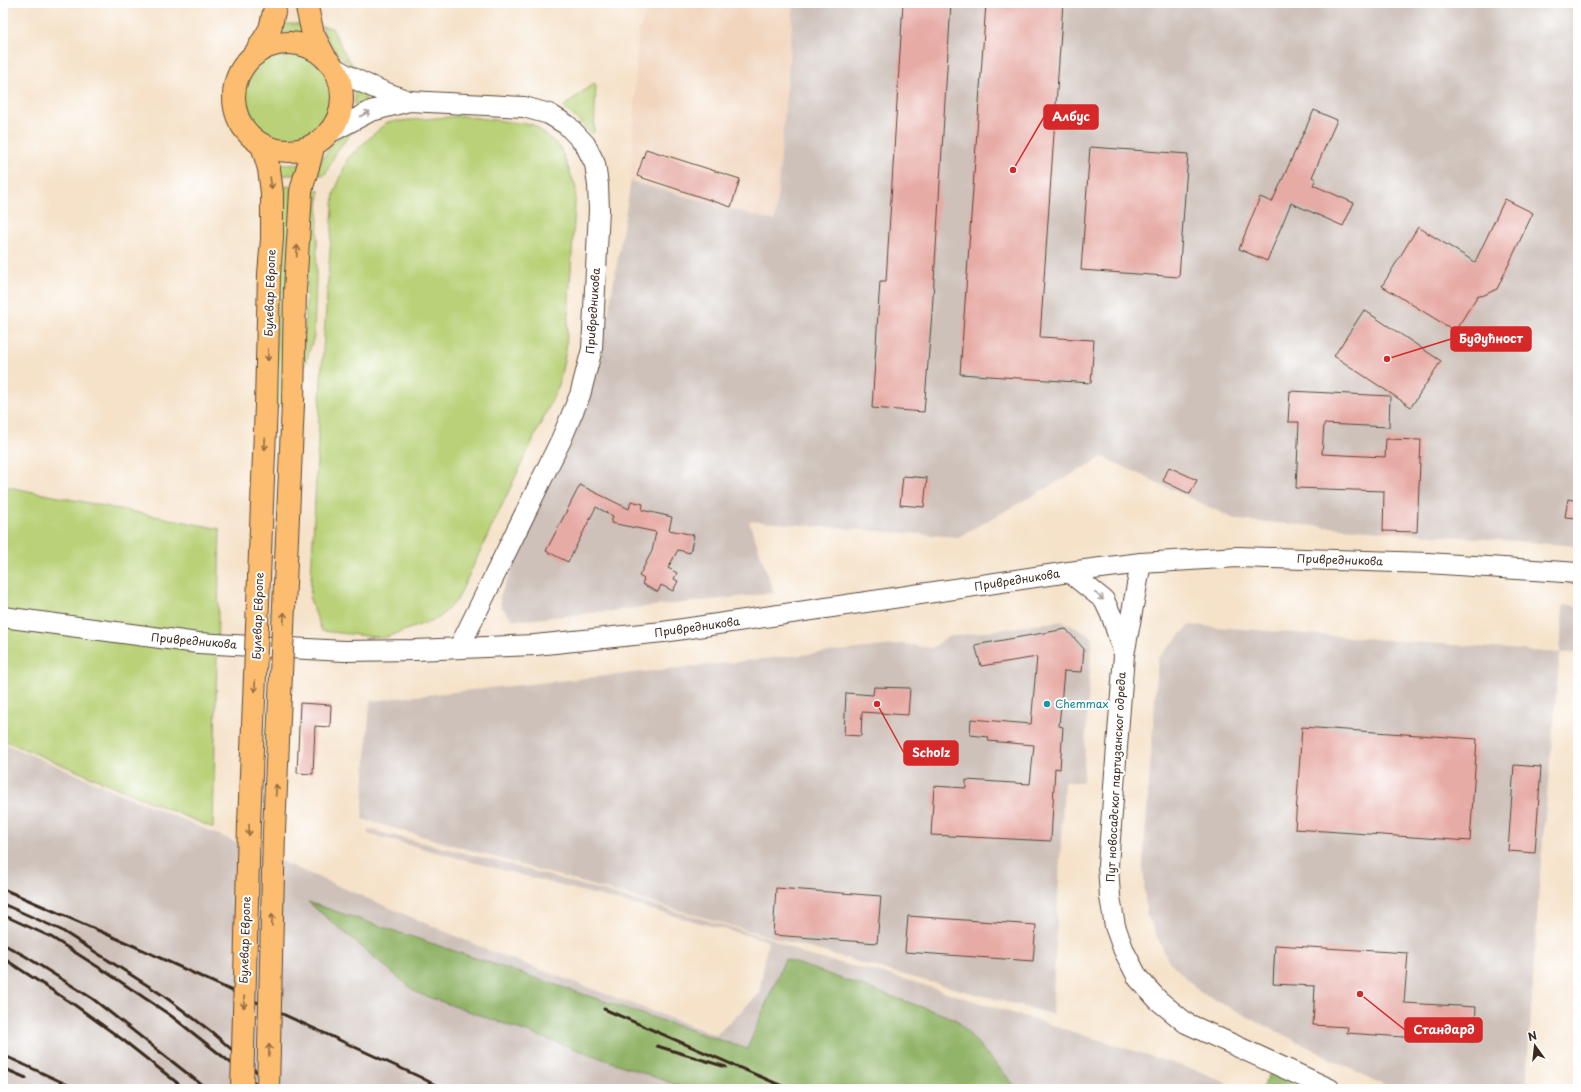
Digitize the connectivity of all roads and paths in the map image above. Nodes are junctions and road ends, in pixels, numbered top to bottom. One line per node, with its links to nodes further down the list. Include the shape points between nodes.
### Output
1 (276, 3): 3 (main road, via 270,29)
2 (306, 3): 4 (main road, via 313,34)
3 (255, 54): 4 (main road, via 268,46 299,44 314,49); 7 (main road, via 243,67 235,83 234,101 238,119 248,134)
4 (330, 63): 5 (street, via 351,78); 6 (main road, via 341,84 342,102)
5 (409, 101): 6 (street, one-way to 5, via 371,111); 13 (street, Привредникова, via 524,107 549,114 567,125 585,144 595,164 598,185 592,349 580,395 561,440)
6 (331, 132): 8 (main road)
7 (262, 145): 8 (main road, via 274,150 288,151); 15 (main road, Булевар Европе, one-way to 15, bridge, via 272,193 272,239 249,824)
8 (314, 146): 16 (main road, one-way to 8, bridge, via 274,831 293,404 295,290 301,192)
9 (1142, 563): 10 (street, Привредникова); 11 (street, Привредникова, via 1238,557 1428,563); 14 (street, Пут новосадског партизанског одреда)
10 (1069, 572): 13 (street, Привредникова, via 663,632 535,645); 14 (street, one-way to 14, via 1104,600 1119,634)
11 (1578, 573)
12 (3, 617): 13 (street, Привредникова, via 198,643 344,651)
13 (459, 648)
14 (1124, 655): 17 (street, Пут новосадског партизанског одреда, via 1108,865 1115,926 1124,951 1138,978 1158,1000 1186,1023)
15 (242, 1089)
16 (268, 1089)
17 (1330, 1089)

